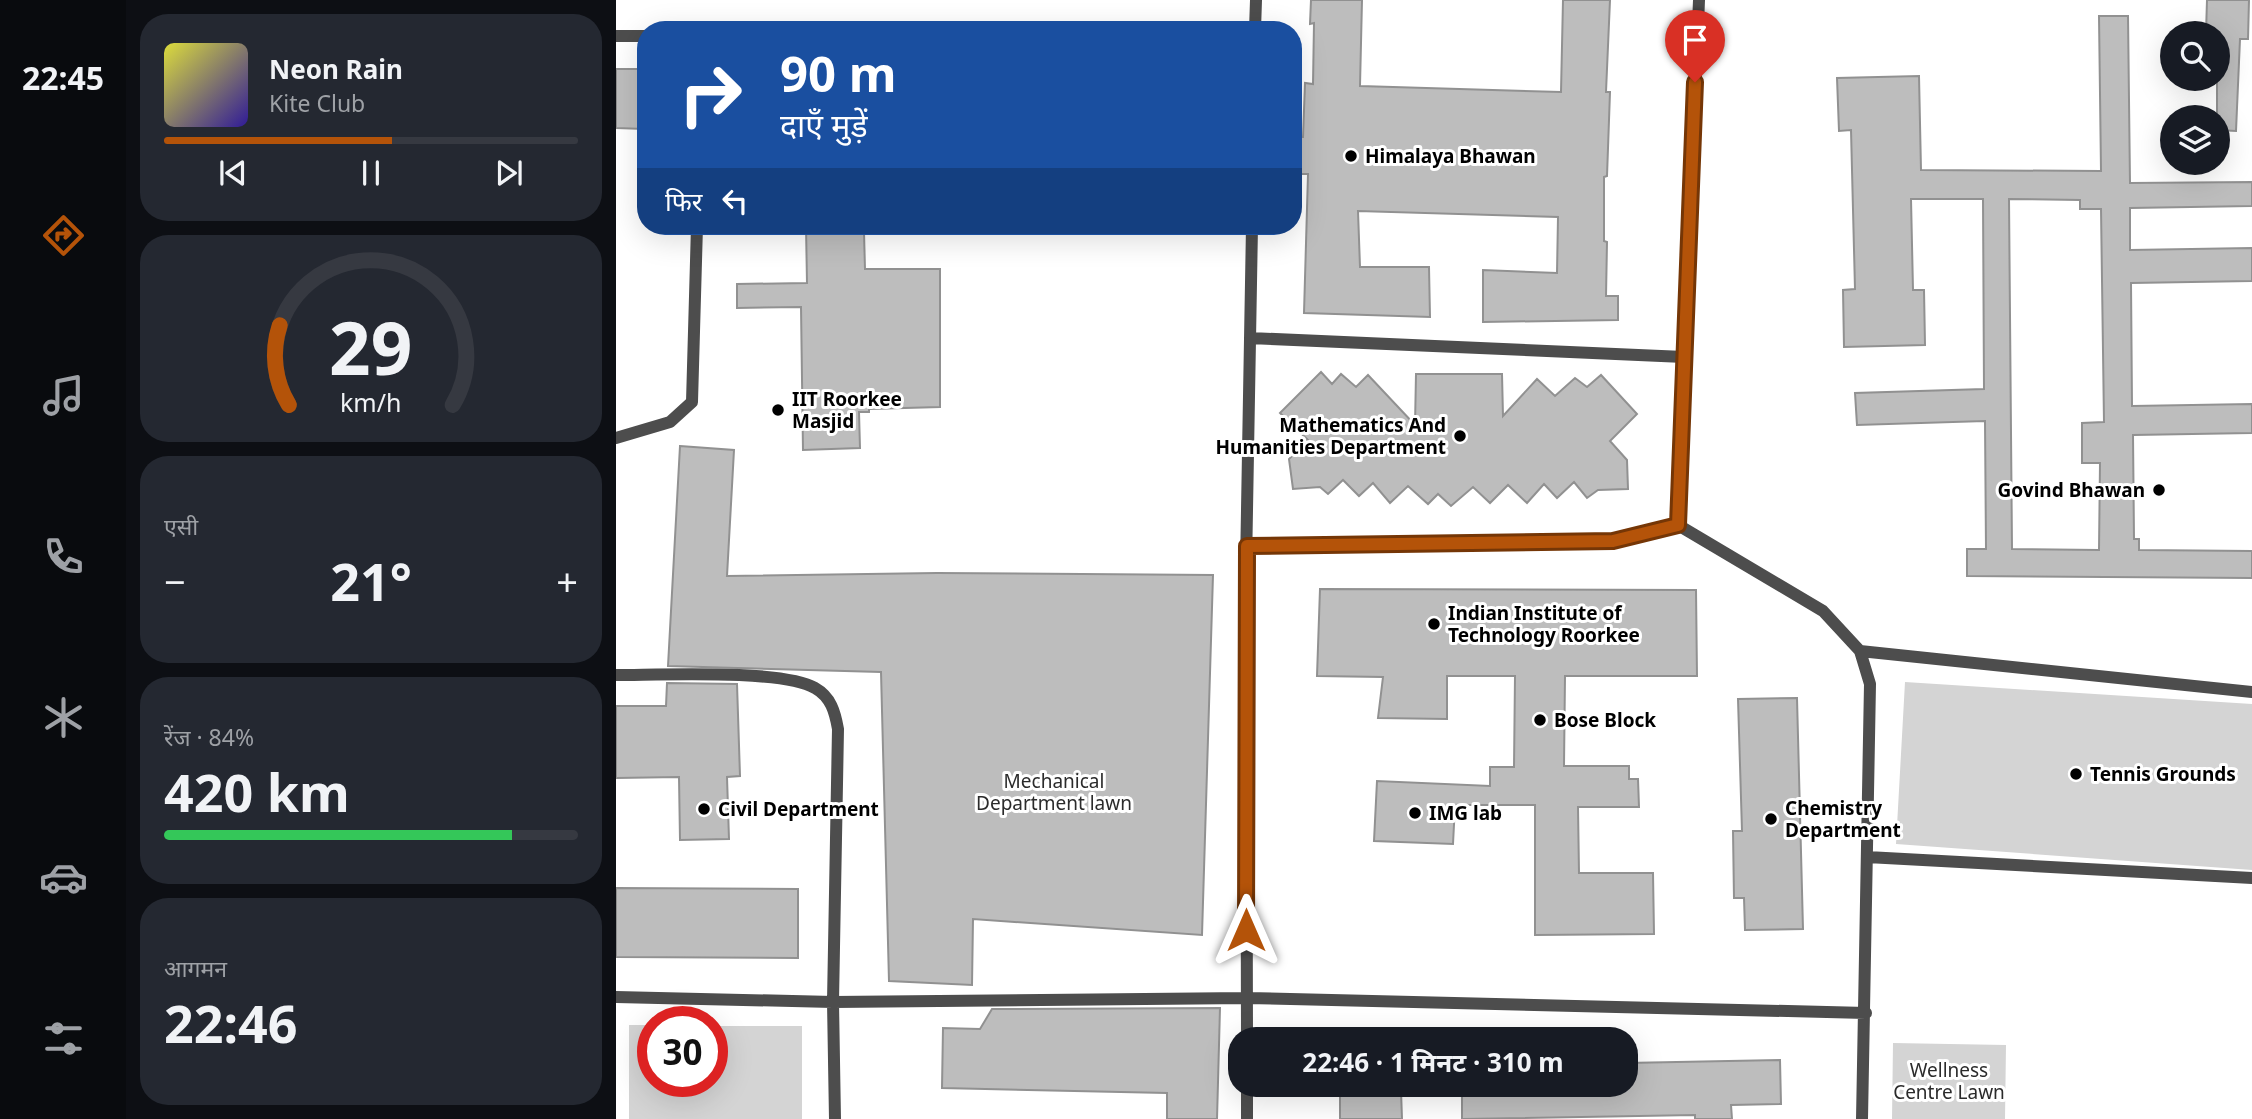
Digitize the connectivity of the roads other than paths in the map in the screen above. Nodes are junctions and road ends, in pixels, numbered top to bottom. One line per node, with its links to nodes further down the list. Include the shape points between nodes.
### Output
1 (1256, 0): 3 (street)
2 (1699, 0): 9 (street)
3 (1255, 21)
4 (616, 36): 5 (street)
5 (637, 36)
6 (697, 235): 10 (street, via 692,402 670,422)
7 (1252, 235): 8 (street)
8 (1250, 338): 9 (street); 12 (street)
9 (1684, 357): 11 (street)
10 (616, 438)
11 (1678, 525): 12 (street, via 1613,541); 13 (street, via 1823,611)
12 (1247, 546): 19 (street)
13 (1860, 651): 15 (street); 16 (street, via 1870,684)
14 (616, 675): 20 (street, via 781,677 816,688 834,707 838,729)
15 (2252, 692)
16 (1867, 858): 17 (street); 21 (street)
17 (2252, 878)
18 (616, 997): 20 (street)
19 (1247, 998): 20 (street); 21 (street); 22 (street)
20 (833, 1002): 24 (street)
21 (1866, 1013): 26 (street)
22 (1247, 1027)
23 (1247, 1097): 25 (street)
24 (835, 1119)
25 (1247, 1119)
26 (1862, 1119)

